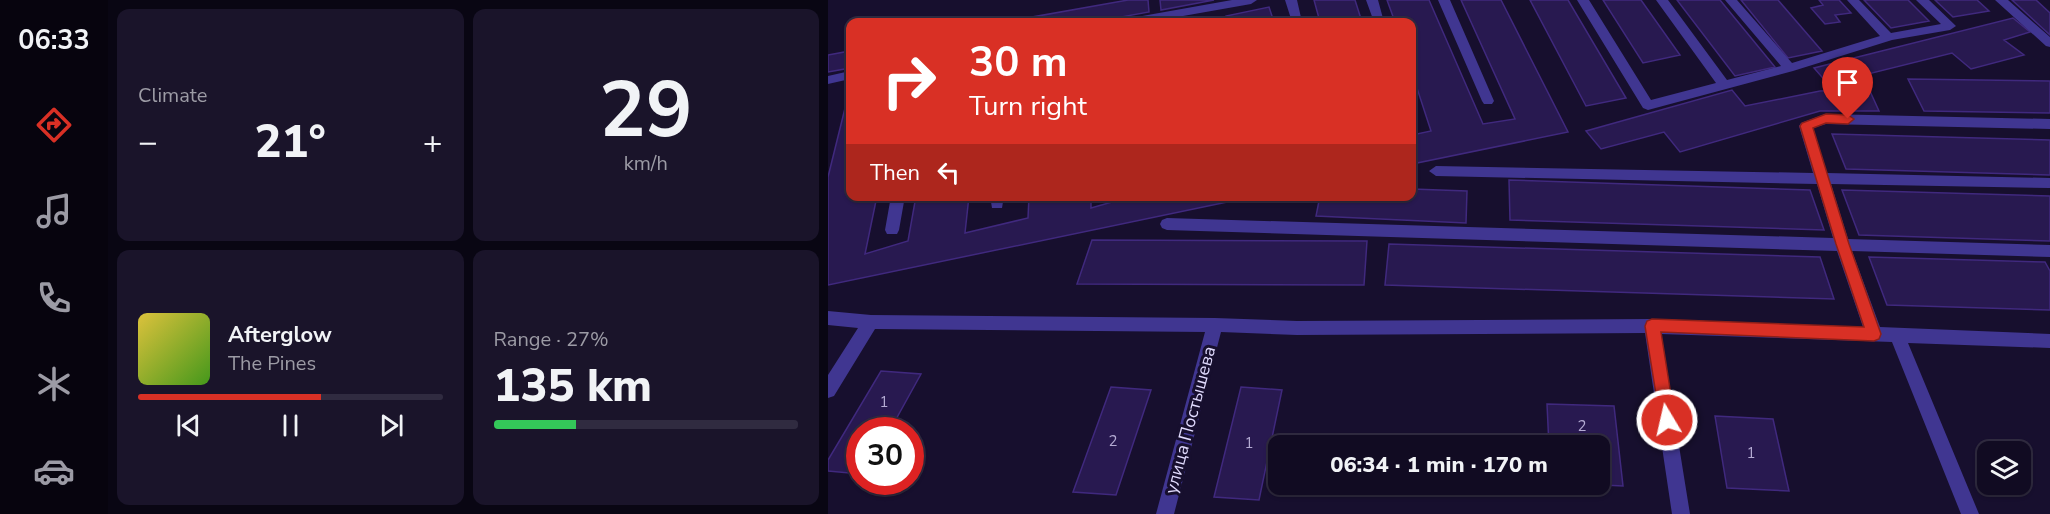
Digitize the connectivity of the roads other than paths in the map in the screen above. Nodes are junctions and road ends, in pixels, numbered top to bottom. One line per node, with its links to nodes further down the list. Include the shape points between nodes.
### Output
1 (1251, 0): 11 (street)
2 (1291, 0): 14 (street)
3 (1372, 0): 15 (street)
4 (1443, 0): 22 (street)
5 (1583, 0): 21 (street, via 1648,105)
6 (1662, 0): 21 (street)
7 (1731, 0): 18 (street)
8 (1853, 0): 16 (street)
9 (1922, 0): 16 (street, via 1950,26)
10 (2001, 0): 17 (street)
11 (1198, 10): 12 (street); 13 (street)
12 (1153, 18)
13 (1200, 18)
14 (1296, 18)
15 (1378, 18)
16 (1889, 37): 18 (street)
17 (2050, 43)
18 (1789, 69): 21 (street)
19 (846, 76): 20 (street)
20 (828, 80)
21 (1724, 85)
22 (1488, 101)
23 (2050, 124): 25 (street, via 1826,119 1806,126)
24 (1436, 171): 25 (street)
25 (1822, 178): 26 (street); 30 (street)
26 (2050, 183)
27 (897, 201): 29 (street)
28 (1167, 224): 30 (street)
29 (892, 230)
30 (1842, 244): 31 (street); 36 (street)
31 (2050, 251)
32 (828, 318): 33 (street)
33 (871, 322): 34 (street); 39 (street)
34 (1215, 325): 35 (street); 40 (street, улица Постышева)
35 (1652, 326): 36 (street); 41 (street)
36 (1874, 334): 37 (street)
37 (1897, 335): 38 (street); 42 (street)
38 (2050, 341)
39 (828, 390)
40 (1166, 514)
41 (1681, 514)
42 (1970, 514)

